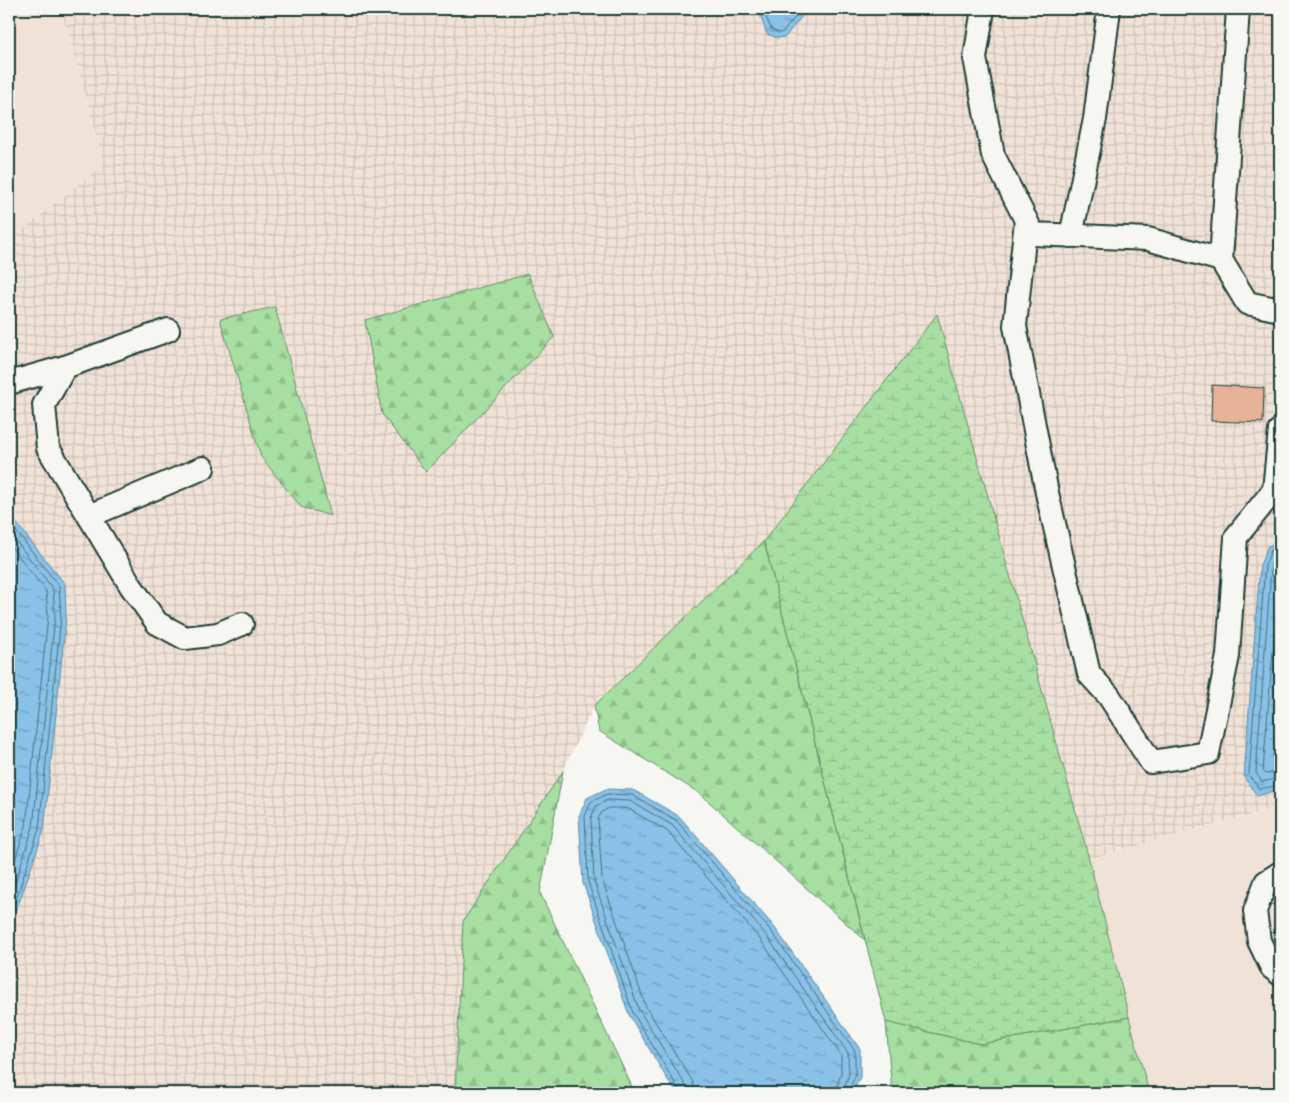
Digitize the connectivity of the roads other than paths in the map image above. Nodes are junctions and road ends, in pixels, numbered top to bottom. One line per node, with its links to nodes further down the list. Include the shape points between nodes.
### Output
1 (984, 9): 4 (lane, via 975,58 993,155)
2 (1109, 9): 5 (lane, via 1095,119)
3 (1238, 9): 6 (lane)
4 (1026, 220): 5 (lane, via 1033,234); 11 (lane, via 1014,326 1047,493 1089,674 1108,696 1151,762 1208,753 1228,656 1236,537 1274,490)
5 (1071, 236): 6 (lane, via 1148,239)
6 (1221, 260): 7 (lane, via 1247,302)
7 (1280, 310)
8 (168, 330): 9 (lane)
9 (65, 367): 10 (lane); 13 (lane, via 44,405 48,448)
10 (9, 383)
11 (1280, 430)
12 (203, 468): 13 (lane)
13 (89, 516): 14 (lane, via 157,623 185,638 218,634)
14 (242, 624)
15 (1280, 874): 16 (lane, via 1266,882 1255,911 1259,940 1272,968)
16 (1280, 974)

